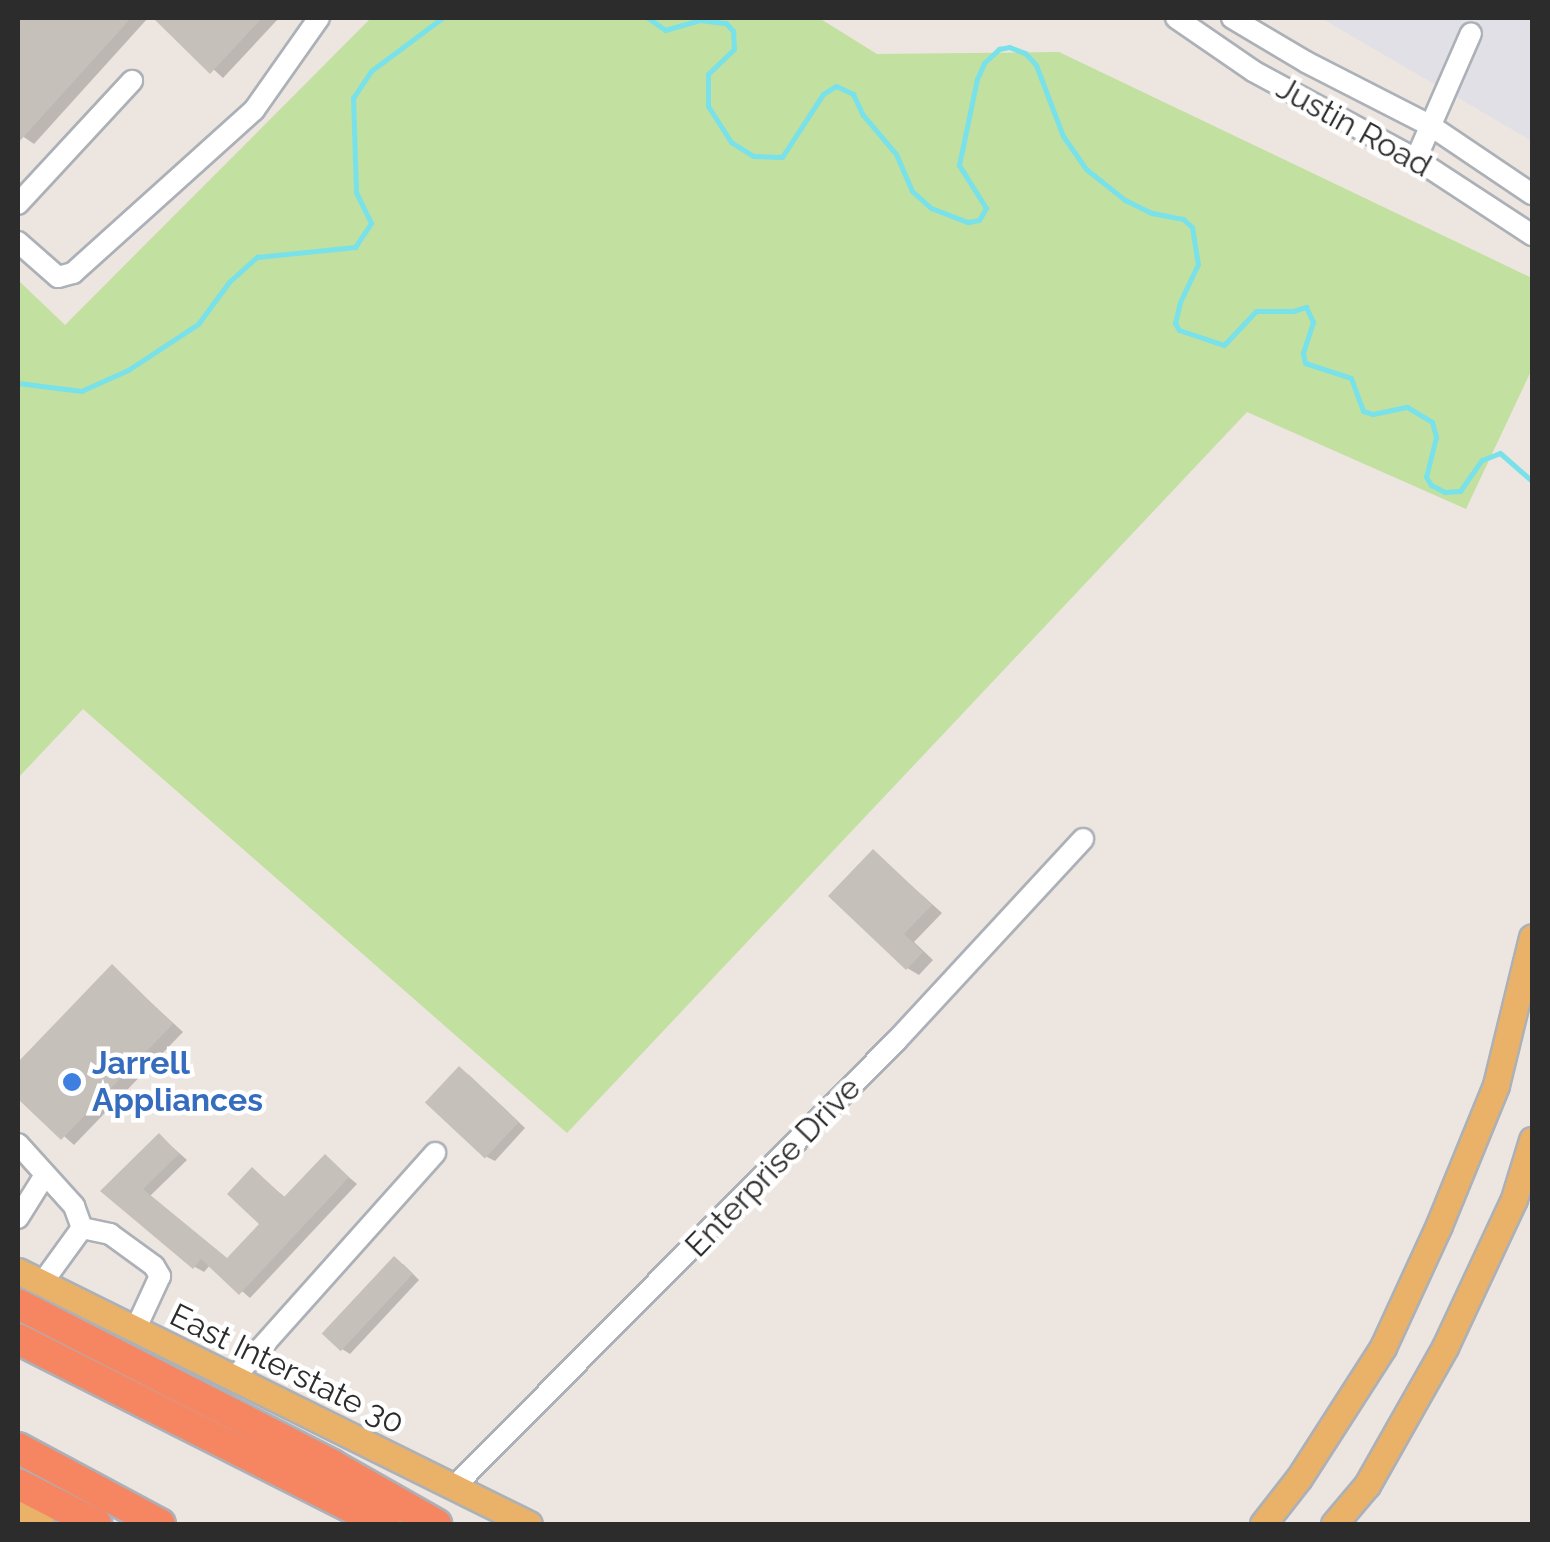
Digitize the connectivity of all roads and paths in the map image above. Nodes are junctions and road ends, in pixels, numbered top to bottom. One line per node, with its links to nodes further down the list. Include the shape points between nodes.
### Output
1 (318, 18): 11 (street, via 254,110 73,274 58,277)
2 (1176, 18): 7 (street, Justin Road, via 1253,71)
3 (1232, 18): 6 (street, Justin Road)
4 (1471, 33): 6 (street)
5 (132, 81): 9 (street)
6 (1431, 126): 7 (street); 8 (street, Justin Road)
7 (1416, 159): 10 (street, Justin Road)
8 (1532, 194)
9 (18, 204)
10 (1532, 235)
11 (18, 242)
12 (1083, 839): 28 (street, Enterprise Drive, via 897,1040)
13 (1532, 937): 36 (main road, via 1496,1084 1423,1260 1383,1347)
14 (1532, 1140): 37 (main road, via 1514,1199 1445,1347 1367,1485)
15 (18, 1144): 17 (street)
16 (435, 1152): 25 (street)
17 (45, 1175): 18 (street); 19 (street, via 74,1206)
18 (18, 1218)
19 (82, 1228): 21 (street); 23 (street, via 110,1234 160,1276)
20 (18, 1271): 21 (main road, East Interstate 30)
21 (42, 1283): 23 (main road, East Interstate 30)
22 (18, 1304): 34 (highway)
23 (135, 1330): 25 (main road, East Interstate 30)
24 (18, 1339): 33 (highway)
25 (234, 1378): 28 (main road, East Interstate 30)
26 (18, 1448): 32 (highway)
27 (18, 1484): 31 (highway)
28 (454, 1487): 35 (main road, East Interstate 30)
29 (18, 1512): 30 (main road)
30 (41, 1524)
31 (96, 1524)
32 (160, 1524)
33 (385, 1524)
34 (436, 1524)
35 (529, 1524)
36 (1264, 1524)
37 (1334, 1524)

